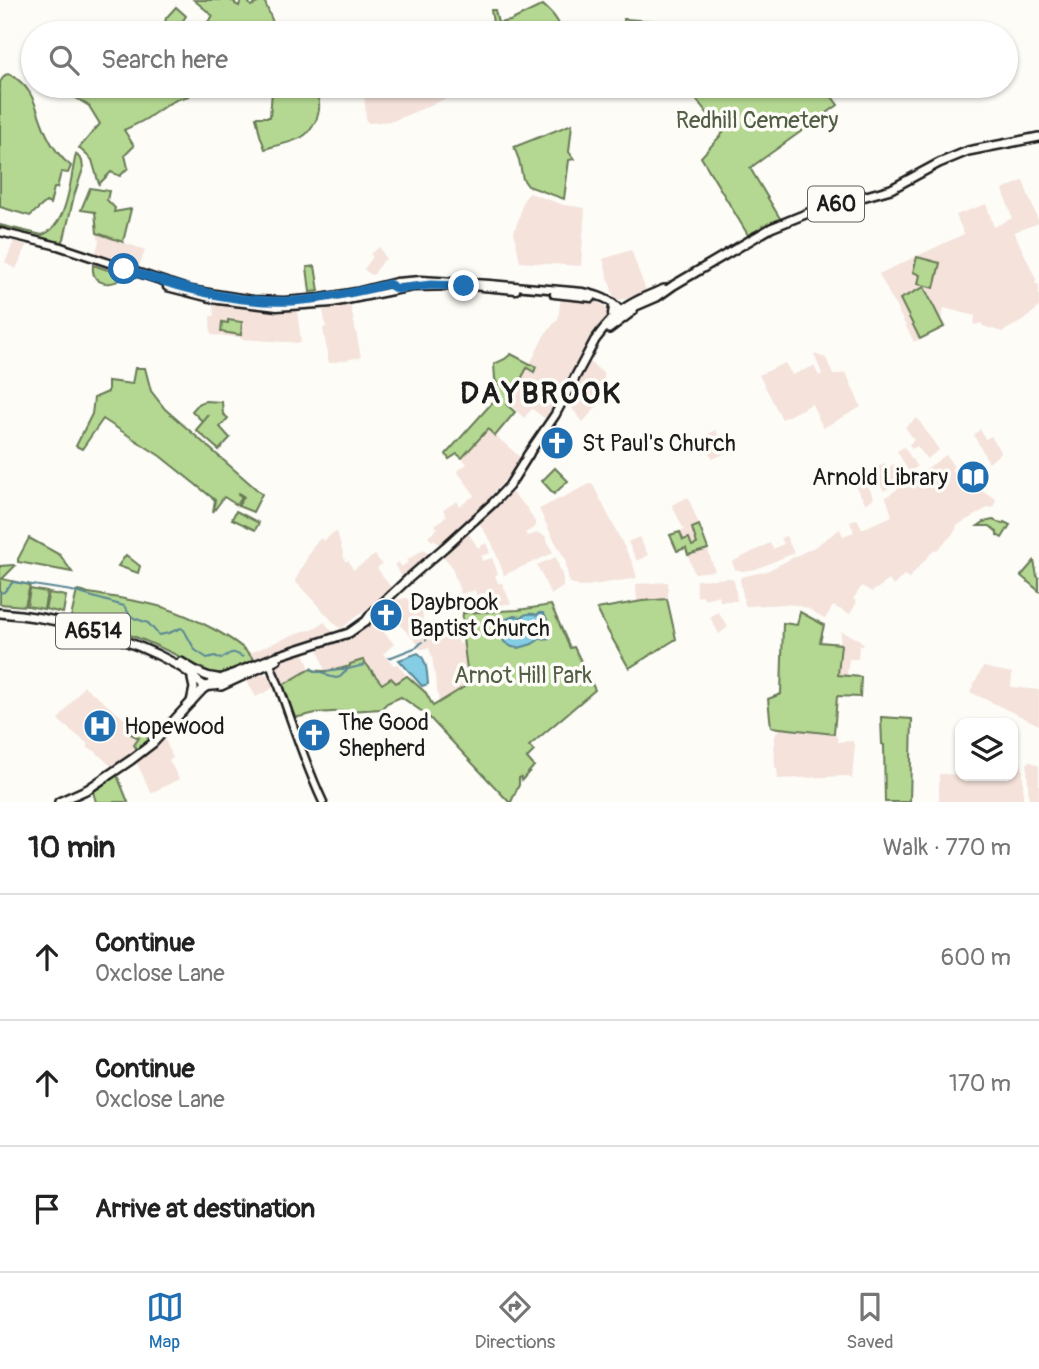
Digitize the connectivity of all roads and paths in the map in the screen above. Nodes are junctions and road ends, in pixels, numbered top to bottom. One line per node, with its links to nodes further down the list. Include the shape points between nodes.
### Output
1 (1039, 137): 4 (highway, A60, via 968,151 891,189 799,216 762,232)
2 (0, 232): 7 (main road, via 205,298 264,306)
3 (389, 284): 5 (main road); 6 (main road, via 446,280); 7 (main road)
4 (674, 285): 8 (highway, A60); 9 (highway, A60)
5 (397, 289): 7 (main road); 10 (main road, via 449,285 590,297)
6 (583, 292): 9 (main road); 10 (main road, via 615,303)
7 (319, 301)
8 (645, 303): 10 (highway, A60); 11 (highway, A60)
9 (628, 304): 10 (highway, A60)
10 (617, 311): 11 (highway); 12 (highway, A60)
11 (615, 323): 12 (highway, A60)
12 (589, 351): 14 (highway, A60, via 555,415 484,510 371,614 339,636)
13 (0, 610): 16 (highway, A6514, via 78,624 132,642)
14 (271, 662): 15 (highway, A60); 17 (highway, A60); 18 (main road)
15 (253, 672): 17 (highway, A60); 18 (main road, via 268,671)
16 (197, 674): 17 (highway, A6514); 19 (highway, A6514, via 203,686); 20 (highway)
17 (223, 681): 19 (highway, A60)
18 (278, 685): 22 (main road)
19 (209, 687): 20 (highway)
20 (192, 702): 21 (highway, via 131,760)
21 (59, 802)
22 (323, 802)

